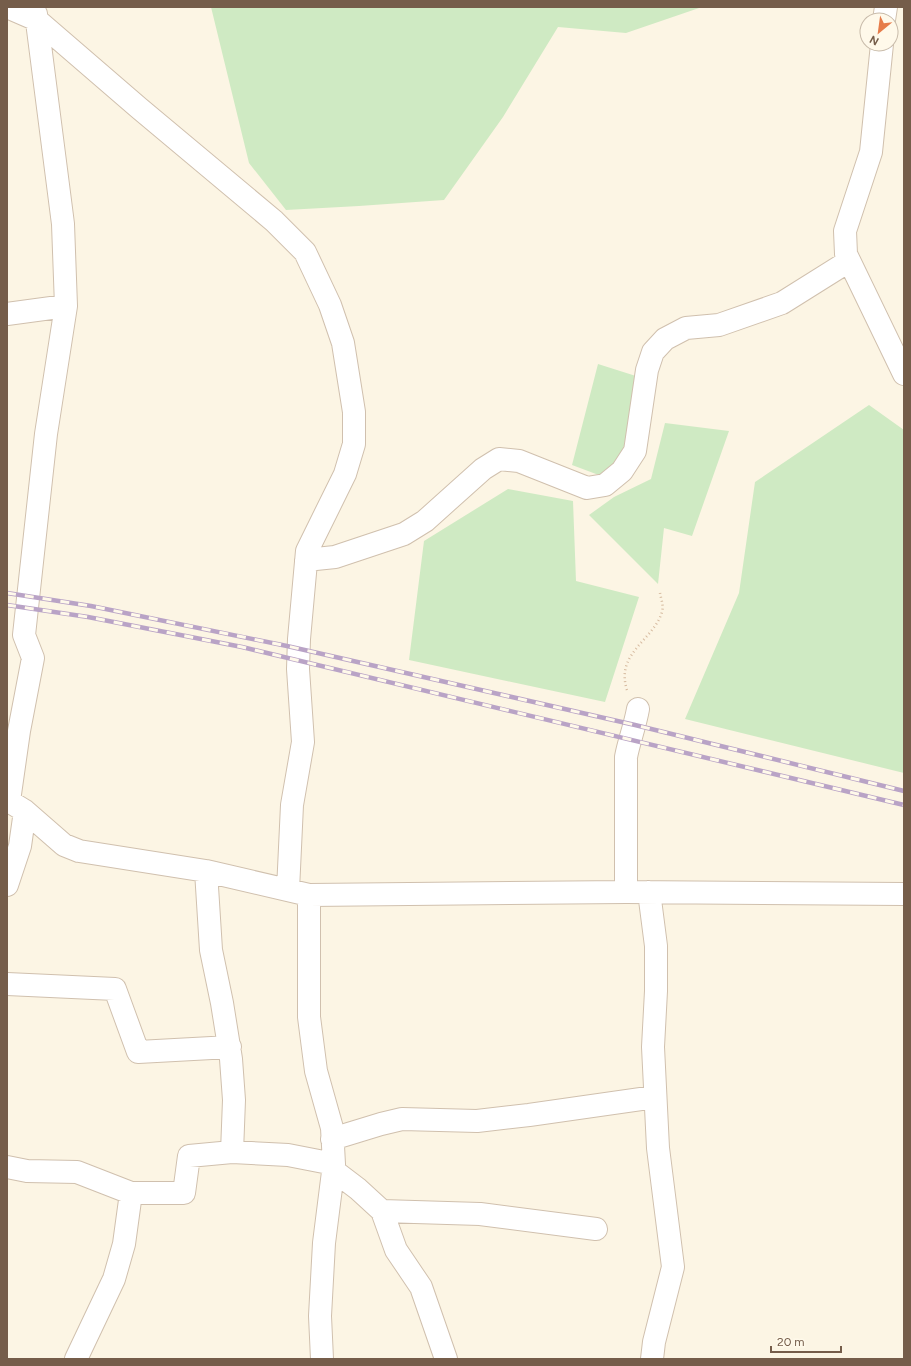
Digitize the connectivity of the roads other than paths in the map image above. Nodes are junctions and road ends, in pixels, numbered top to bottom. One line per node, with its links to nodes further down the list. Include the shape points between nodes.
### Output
1 (7, 7): 2 (street)
2 (36, 14): 5 (street, via 63,224); 8 (street, via 139,108 274,221 305,252 330,305 343,342 354,412 354,444 345,474 307,551)
3 (881, 52): 4 (street, via 871,152 845,231 846,254)
4 (849, 261): 7 (street); 8 (street, via 782,303 719,325 686,328 665,339 653,352 647,370 635,451 622,471 605,485 587,488 519,461 499,460 483,469 426,521 404,534 335,557)
5 (66, 306): 6 (street); 10 (street, via 46,434 24,635 33,658 20,731)
6 (7, 314)
7 (904, 374)
8 (306, 560): 13 (street, via 298,669 303,742 292,805)
9 (638, 709): 14 (street, via 626,757)
10 (13, 804): 11 (street, via 64,844 79,851); 12 (street, via 20,846)
11 (206, 871): 13 (street); 19 (street, via 211,950)
12 (7, 885)
13 (288, 890): 17 (street)
14 (626, 892): 15 (street); 17 (street)
15 (649, 892): 16 (street); 20 (street, via 656,946 653,1047)
16 (904, 894)
17 (309, 895): 21 (street, via 309,1017 316,1072 332,1128)
18 (7, 984): 19 (street, via 114,988 138,1052)
19 (230, 1047): 22 (street, via 234,1100)
20 (655, 1097): 21 (street, via 477,1121 402,1119); 31 (street, via 658,1148 673,1267)
21 (332, 1139): 24 (street)
22 (232, 1152): 24 (street, via 288,1155); 25 (street, via 189,1156 184,1193)
23 (7, 1167): 25 (street, via 27,1171 77,1172)
24 (333, 1167): 26 (street); 29 (street, via 324,1243 320,1316)
25 (131, 1193): 28 (street, via 124,1244 114,1279)
26 (382, 1211): 27 (street, via 480,1214); 30 (street, via 396,1250 422,1287)
27 (596, 1229)
28 (76, 1359)
29 (322, 1359)
30 (446, 1359)
31 (652, 1359)

